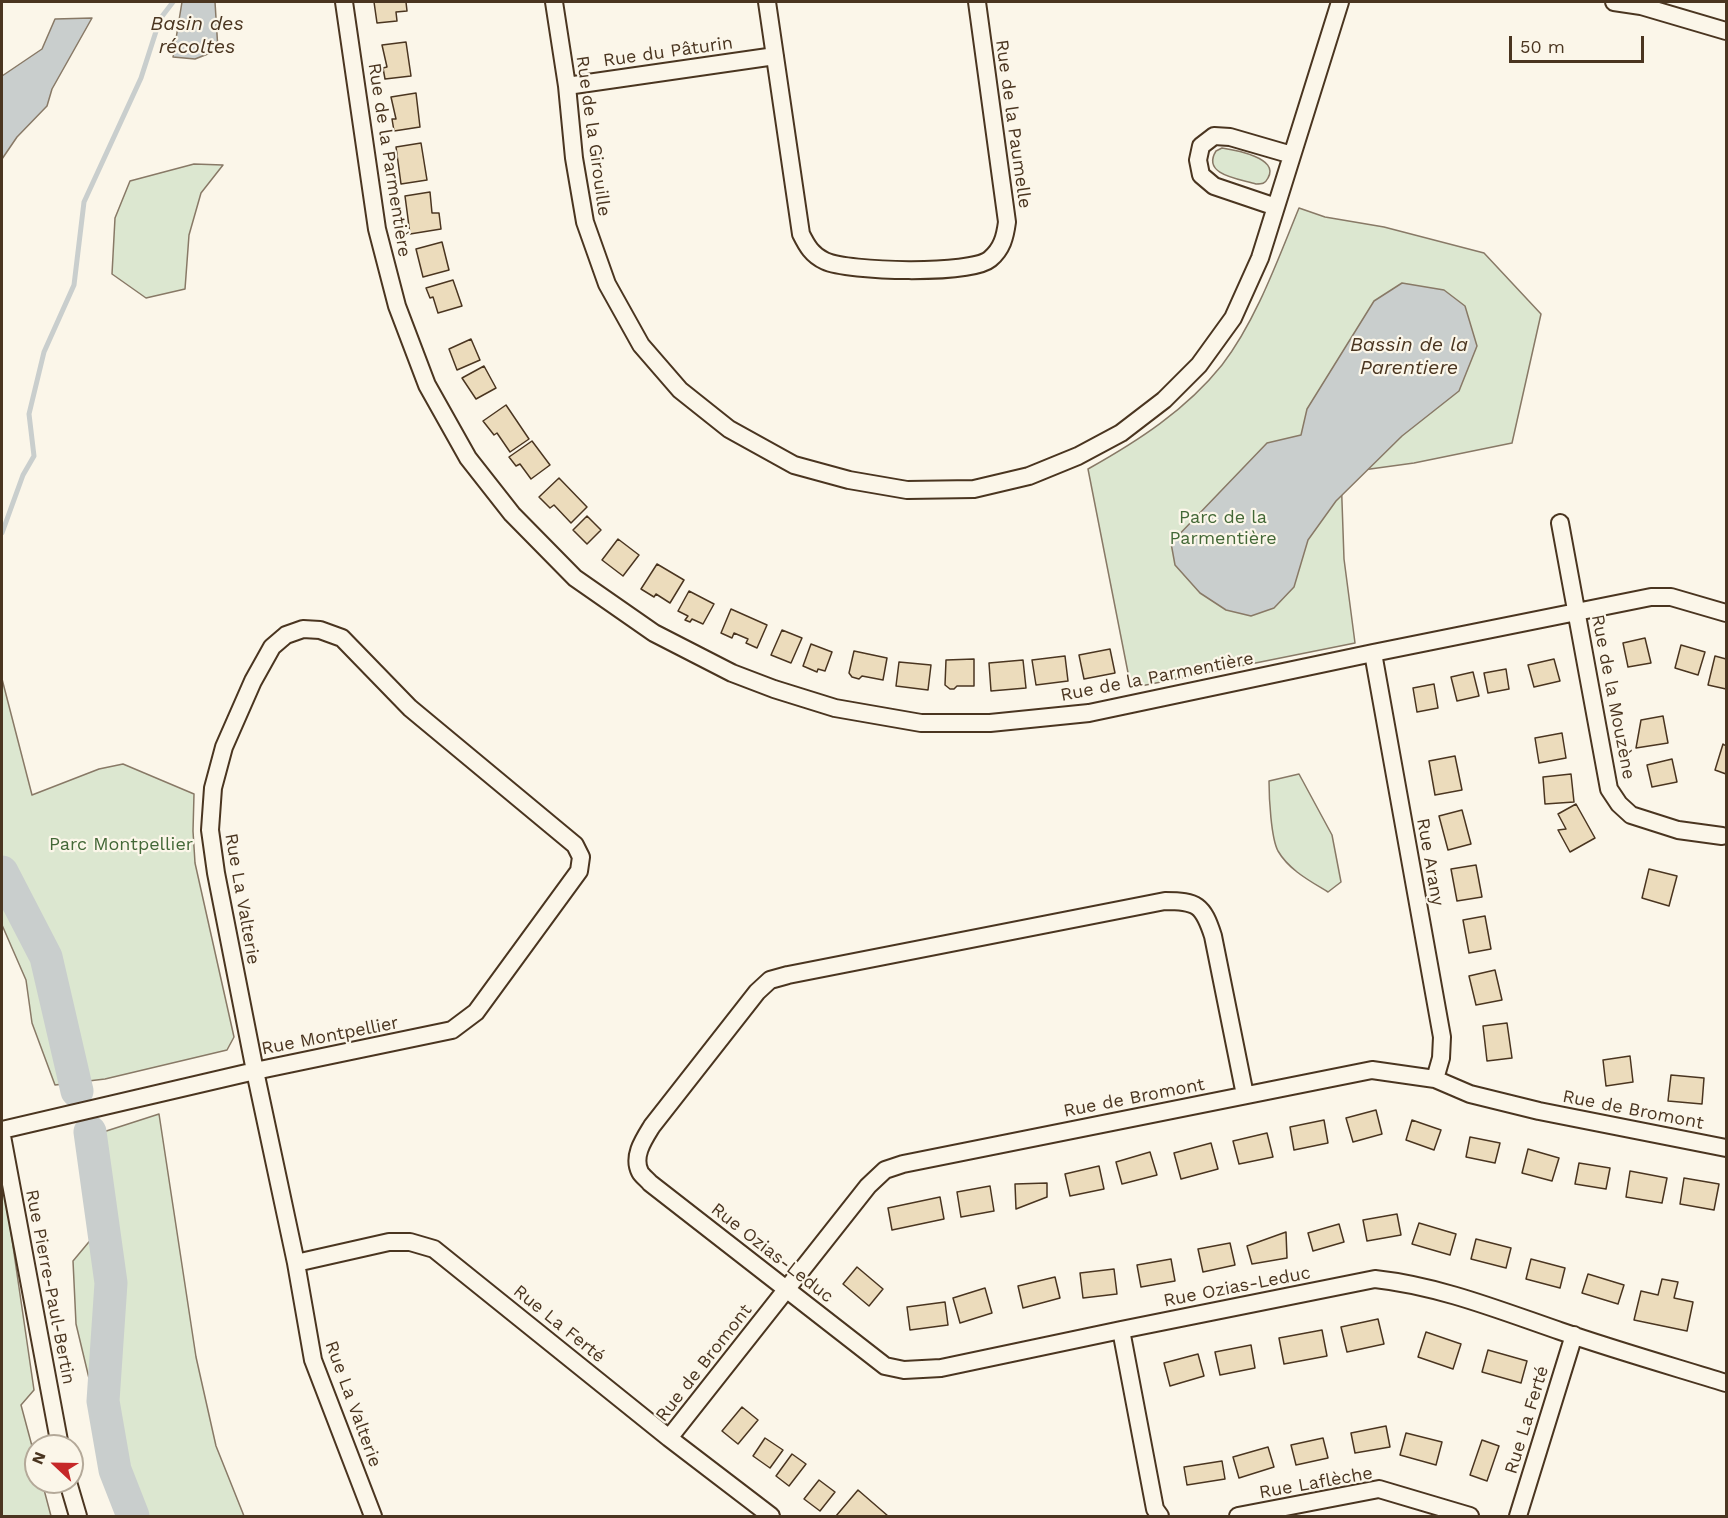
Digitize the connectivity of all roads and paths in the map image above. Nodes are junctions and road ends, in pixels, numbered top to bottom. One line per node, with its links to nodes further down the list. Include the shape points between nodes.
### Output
1 (344, 2): 15 (street, Rue de la Parmentière, via 377,229 397,306 427,385 468,458 512,514 575,578 654,633 732,673 774,689 835,708 921,723 990,723 1089,713)
2 (554, 2): 9 (street, Rue de la Girouille)
3 (767, 2): 8 (street, Rue de la Paumelle)
4 (977, 2): 8 (street, Rue de la Paumelle, via 1008,222 1003,244 989,261 915,271 859,268 826,262 810,251 801,234)
5 (1341, 2): 10 (street, Rue de la Girouille)
6 (1614, 2): 7 (street)
7 (1726, 31)
8 (775, 56): 9 (street, Rue du Pâturin)
9 (567, 86): 11 (street, Rue de la Girouille, via 585,222 607,284 641,345 680,390 729,429 794,465 895,488 974,489 1029,476 1121,433 1164,400 1199,365 1233,318 1260,258)
10 (1292, 155): 11 (street, Rue de la Girouille); 11 (street, via 1230,137 1214,136 1201,146 1201,174 1214,186)
11 (1276, 207)
12 (1560, 523): 13 (street, Rue de la Mouzène)
13 (1576, 613): 14 (street, Rue de la Parmentière, via 1652,597 1671,597); 15 (street, Rue de la Parmentière); 16 (street, Rue de la Mouzène, via 1609,789 1630,815 1678,830)
14 (1726, 613)
15 (1372, 653): 19 (street, Rue Arany, via 1442,1037)
16 (1722, 836)
17 (581, 856): 18 (street, Rue Montpellier, via 579,872 476,1012 452,1030); 18 (street, Rue La Valterie, via 575,845 410,708 342,638 303,629 286,635 272,647 253,681 224,747 213,788 210,830)
18 (255, 1071): 21 (street, Rue Montpellier); 24 (street, Rue La Valterie)
19 (1435, 1079): 20 (street, Rue de Bromont, via 1372,1070); 23 (street, Rue de Bromont, via 1470,1094 1539,1111)
20 (1245, 1095): 25 (street, Rue de Bromont, via 885,1170); 25 (street, Rue Ozias-Leduc, via 1213,936 1207,915 1190,902 1165,901 770,980 652,1126 638,1156 640,1172 651,1183)
21 (2, 1130)
22 (2, 1136): 29 (street, Rue Pierre-Paul-Bertin)
23 (1726, 1148)
24 (296, 1263): 30 (street, Rue La Ferté, via 389,1242 410,1242 434,1249); 33 (street, Rue La Valterie, via 313,1360)
25 (786, 1289): 26 (street, Rue Ozias-Leduc, via 885,1366 904,1370 941,1368); 30 (street, Rue de Bromont)
26 (1121, 1330): 27 (street, Rue Ozias-Leduc, via 1375,1279 1449,1293); 35 (street, via 1155,1509)
27 (1574, 1335): 28 (street, Rue Ozias-Leduc); 38 (street, Rue La Ferté)
28 (1726, 1383)
29 (58, 1434)
30 (669, 1438): 34 (street, Rue La Ferté)
31 (72, 1494): 32 (street)
32 (78, 1516)
33 (373, 1516)
34 (771, 1516)
35 (1160, 1516)
36 (1238, 1516): 37 (street, Rue Laflèche, via 1379,1489)
37 (1470, 1516)
38 (1518, 1516)

